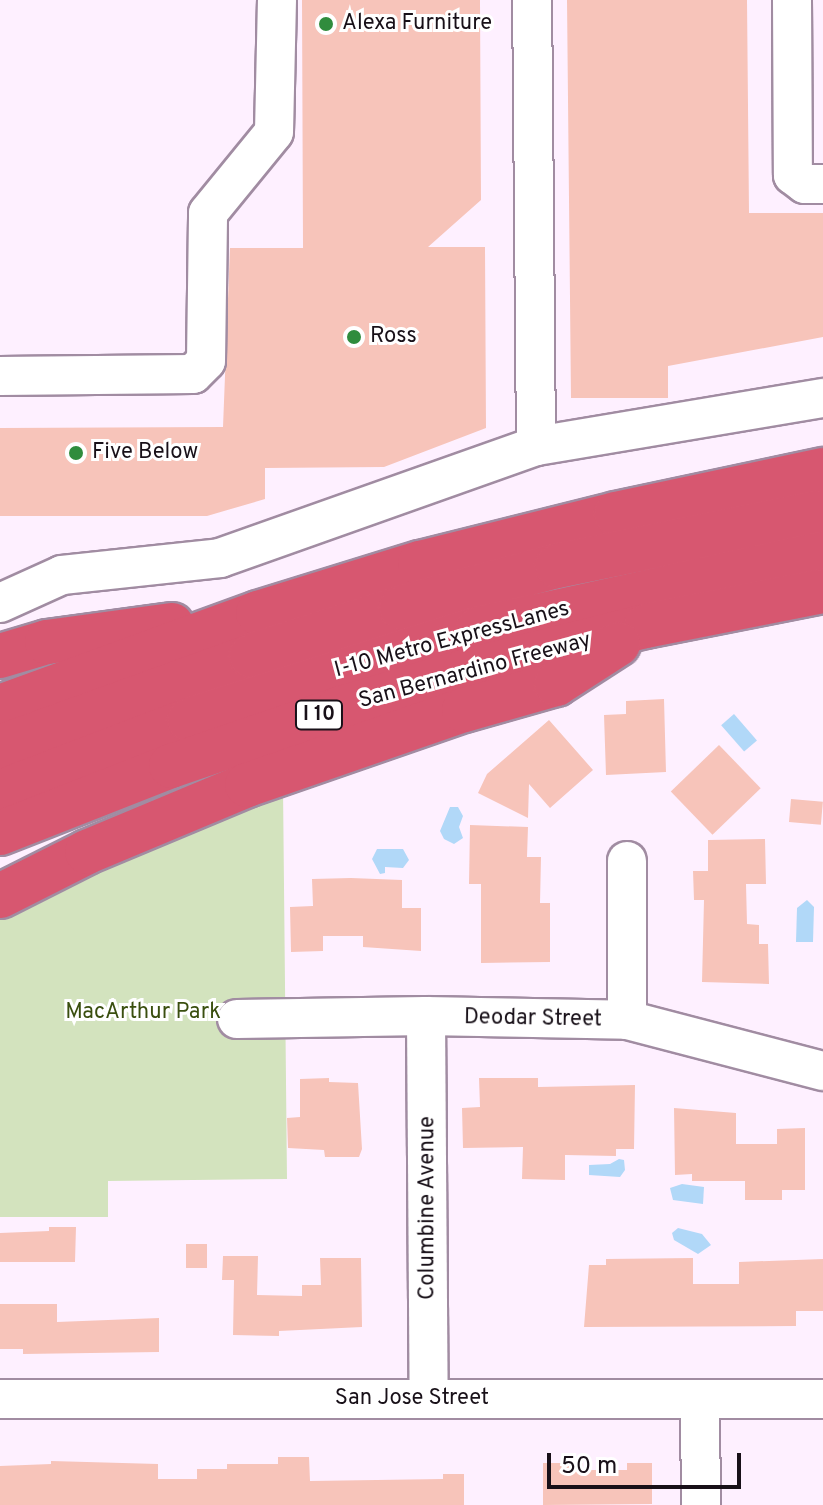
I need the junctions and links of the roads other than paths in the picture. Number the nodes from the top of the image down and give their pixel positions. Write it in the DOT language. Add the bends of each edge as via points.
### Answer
graph roads {
  1 [pos="277,0"];
  2 [pos="532,0"];
  3 [pos="792,0"];
  4 [pos="823,184"];
  5 [pos="0,376"];
  6 [pos="823,398"];
  7 [pos="536,446"];
  8 [pos="823,470"];
  9 [pos="823,512"];
  10 [pos="823,554"];
  11 [pos="823,591"];
  12 [pos="0,603"];
  13 [pos="258,613"];
  14 [pos="646,626"];
  15 [pos="0,656"];
  16 [pos="0,707"];
  17 [pos="0,747"];
  18 [pos="0,792"];
  19 [pos="0,833"];
  20 [pos="627,861"];
  21 [pos="0,896"];
  22 [pos="426,1016"];
  23 [pos="237,1019"];
  24 [pos="627,1020"];
  25 [pos="823,1071"];
  26 [pos="0,1399"];
  27 [pos="429,1399"];
  28 [pos="823,1399"];
  29 [pos="700,1400"];
  30 [pos="701,1505"];
  1 -- 5 [label="street" via="274,132 208,213 206,361 193,374"];
  2 -- 7 [label="street"];
  3 -- 4 [label="street" via="793,175 805,184"];
  6 -- 7 [label="street"];
  7 -- 12 [label="street" via="220,558 62,575"];
  8 -- 13 [label="highway" via="435,559"];
  9 -- 17 [label="highway, I-10 Metro ExpressLanes" via="557,566 401,608 166,685"];
  10 -- 18 [label="highway, I-10 Metro ExpressLanes" via="478,629 189,720"];
  11 -- 14 [label="highway, San Bernardino Freeway / I 10"];
  13 -- 15 [label="highway" via="47,642"];
  13 -- 16 [label="highway"];
  14 -- 19 [label="highway, San Bernardino Freeway / I 10" via="338,709 171,766"];
  14 -- 21 [label="highway" via="556,684 247,785"];
  20 -- 24 [label="street"];
  22 -- 23 [label="street, Deodar Street"];
  22 -- 24 [label="street, Deodar Street"];
  22 -- 27 [label="street, Columbine Avenue"];
  24 -- 25 [label="street, Deodar Street"];
  26 -- 27 [label="street, San Jose Street"];
  27 -- 29 [label="street, San Jose Street"];
  28 -- 29 [label="street, San Jose Street"];
  29 -- 30 [label="street"];
}
